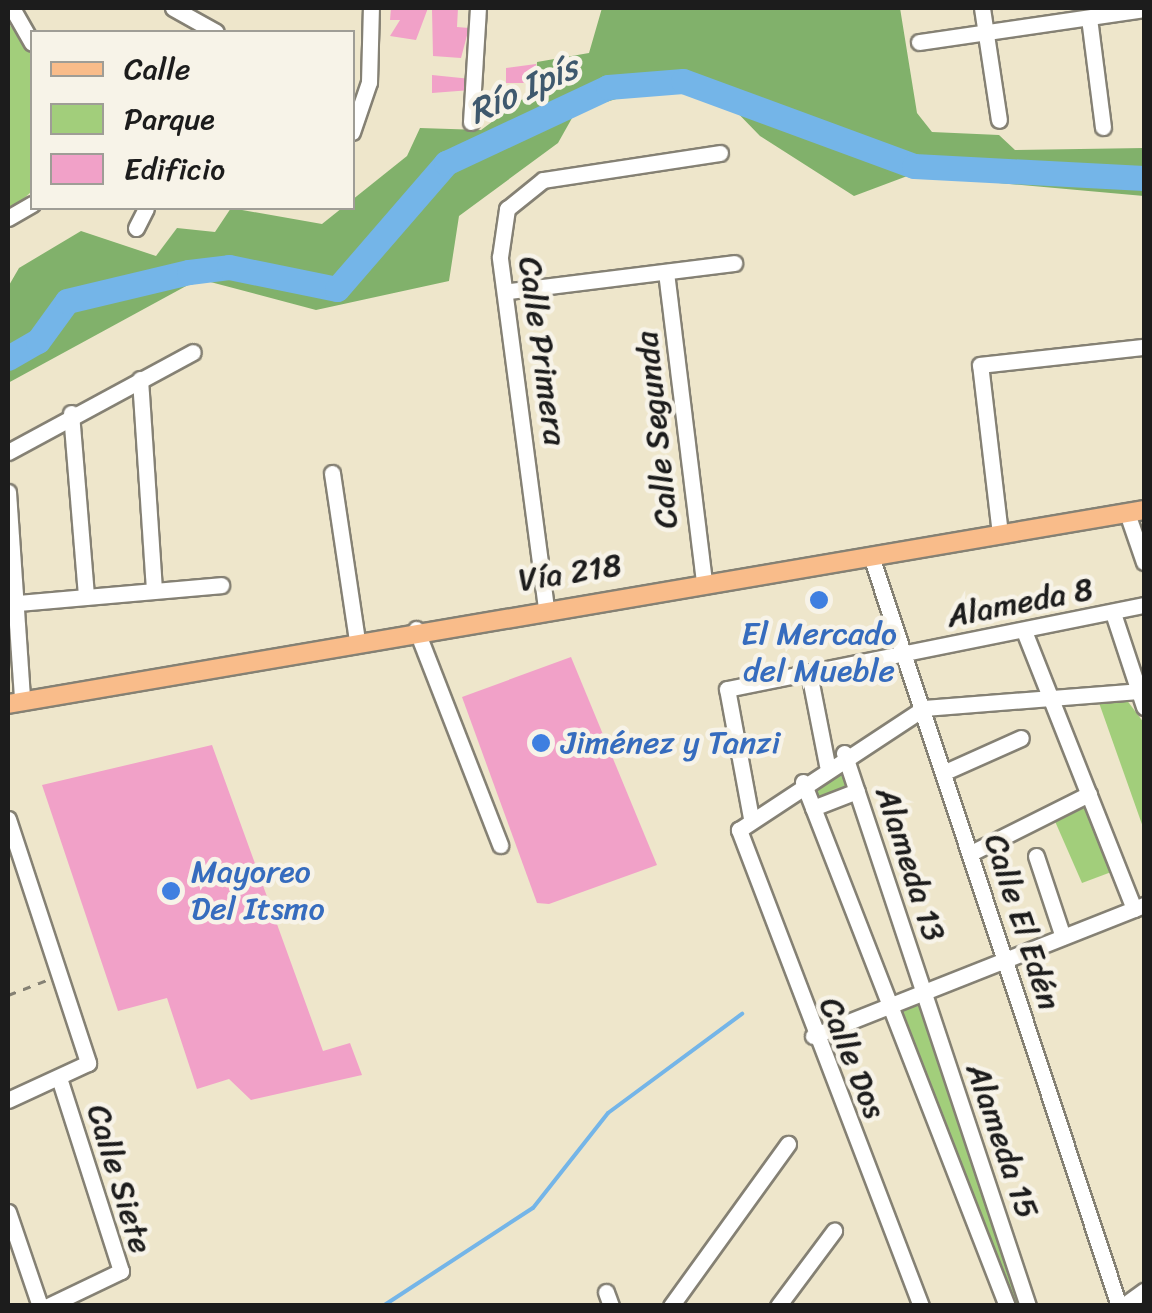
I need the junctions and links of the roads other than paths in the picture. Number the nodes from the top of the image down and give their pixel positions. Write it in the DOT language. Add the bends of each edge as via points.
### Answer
graph roads {
  1 [pos="12,8"];
  2 [pos="173,8"];
  3 [pos="371,8"];
  4 [pos="478,8"];
  5 [pos="982,8"];
  6 [pos="1144,9"];
  7 [pos="1089,18"];
  8 [pos="212,30"];
  9 [pos="986,32"];
  10 [pos="30,40"];
  11 [pos="919,42"];
  12 [pos="361,80"];
  13 [pos="355,115"];
  14 [pos="999,120"];
  15 [pos="471,122"];
  16 [pos="1103,127"];
  17 [pos="720,154"];
  18 [pos="30,205"];
  19 [pos="145,210"];
  20 [pos="8,218"];
  21 [pos="136,228"];
  22 [pos="734,263"];
  23 [pos="666,272"];
  24 [pos="510,292"];
  25 [pos="1144,347"];
  26 [pos="193,352"];
  27 [pos="140,379"];
  28 [pos="71,413"];
  29 [pos="8,452"];
  30 [pos="332,473"];
  31 [pos="8,492"];
  32 [pos="1136,511"];
  33 [pos="1000,534"];
  34 [pos="871,556"];
  35 [pos="1144,562"];
  36 [pos="704,582"];
  37 [pos="221,585"];
  38 [pos="154,590"];
  39 [pos="86,596"];
  40 [pos="17,602"];
  41 [pos="1144,605"];
  42 [pos="546,608"];
  43 [pos="1113,613"];
  44 [pos="416,630"];
  45 [pos="1024,631"];
  46 [pos="357,640"];
  47 [pos="906,653"];
  48 [pos="809,672"];
  49 [pos="1050,697"];
  50 [pos="1141,699"];
  51 [pos="15,701"];
  52 [pos="924,708"];
  53 [pos="1020,738"];
  54 [pos="844,753"];
  55 [pos="828,765"];
  56 [pos="944,772"];
  57 [pos="803,782"];
  58 [pos="857,791"];
  59 [pos="1089,794"];
  60 [pos="813,808"];
  61 [pos="751,818"];
  62 [pos="8,819"];
  63 [pos="500,845"];
  64 [pos="971,853"];
  65 [pos="1036,856"];
  66 [pos="1139,907"];
  67 [pos="1063,937"];
  68 [pos="1005,960"];
  69 [pos="923,993"];
  70 [pos="888,1007"];
  71 [pos="813,1036"];
  72 [pos="60,1081"];
  73 [pos="8,1100"];
  74 [pos="788,1144"];
  75 [pos="8,1212"];
  76 [pos="834,1231"];
  77 [pos="1144,1291"];
  78 [pos="40,1306"];
  79 [pos="48,1306"];
  80 [pos="671,1306"];
  81 [pos="778,1306"];
  82 [pos="922,1306"];
  83 [pos="1007,1306"];
  84 [pos="1028,1306"];
  85 [pos="1121,1306"];
  1 -- 10 [label="street"];
  2 -- 8 [label="street"];
  3 -- 12 [label="street"];
  4 -- 15 [label="street"];
  5 -- 9 [label="street"];
  6 -- 7 [label="street"];
  7 -- 9 [label="street"];
  7 -- 16 [label="street"];
  9 -- 11 [label="street"];
  9 -- 14 [label="street"];
  12 -- 13 [label="street"];
  17 -- 24 [label="street, Calle Primera" via="522,190 500,230"];
  18 -- 20 [label="street"];
  19 -- 21 [label="street"];
  22 -- 23 [label="street"];
  23 -- 24 [label="street"];
  23 -- 36 [label="street, Calle Segunda"];
  24 -- 42 [label="street, Calle Primera"];
  25 -- 33 [label="street" via="980,365"];
  26 -- 27 [label="street"];
  27 -- 28 [label="street"];
  27 -- 38 [label="street"];
  28 -- 29 [label="street"];
  28 -- 39 [label="street"];
  30 -- 46 [label="street"];
  31 -- 40 [label="street"];
  32 -- 33 [label="main road, Vía 218"];
  32 -- 35 [label="street"];
  33 -- 34 [label="main road, Vía 218"];
  34 -- 36 [label="main road, Vía 218"];
  34 -- 47 [label="street, Calle El Edén"];
  36 -- 42 [label="main road, Vía 218"];
  37 -- 38 [label="street"];
  38 -- 39 [label="street"];
  39 -- 40 [label="street"];
  40 -- 51 [label="street"];
  41 -- 43 [label="street, Alameda 8"];
  42 -- 44 [label="main road, Vía 218"];
  43 -- 45 [label="street, Alameda 8"];
  43 -- 50 [label="street"];
  44 -- 46 [label="main road, Vía 218"];
  44 -- 63 [label="street"];
  45 -- 47 [label="street, Alameda 8"];
  45 -- 49 [label="street"];
  46 -- 51 [label="main road, Vía 218"];
  47 -- 48 [label="street, Alameda 8"];
  47 -- 52 [label="street, Calle El Edén"];
  48 -- 55 [label="street"];
  48 -- 61 [label="street, Alameda 8" via="727,689"];
  49 -- 50 [label="street"];
  49 -- 52 [label="street"];
  49 -- 59 [label="street"];
  52 -- 54 [label="street"];
  52 -- 56 [label="street, Calle El Edén"];
  53 -- 56 [label="street"];
  54 -- 55 [label="street"];
  54 -- 58 [label="street, Alameda 13"];
  55 -- 57 [label="street"];
  56 -- 64 [label="street, Calle El Edén"];
  57 -- 60 [label="street"];
  57 -- 61 [label="street"];
  58 -- 60 [label="street"];
  58 -- 69 [label="street, Alameda 13"];
  59 -- 64 [label="street"];
  59 -- 66 [label="street"];
  60 -- 70 [label="street"];
  61 -- 71 [label="street, Calle Dos" via="739,830"];
  62 -- 72 [label="street" via="88,1062"];
  64 -- 68 [label="street, Calle El Edén"];
  65 -- 67 [label="street"];
  66 -- 67 [label="street"];
  67 -- 68 [label="street"];
  68 -- 69 [label="street"];
  68 -- 85 [label="street, Calle El Edén"];
  69 -- 70 [label="street"];
  69 -- 84 [label="street, Alameda 15"];
  70 -- 71 [label="street"];
  70 -- 83 [label="street"];
  71 -- 82 [label="street, Calle Dos"];
  72 -- 73 [label="street"];
  72 -- 79 [label="street, Calle Siete" via="121,1267 118,1278"];
  74 -- 80 [label="street"];
  75 -- 78 [label="street"];
  76 -- 81 [label="street"];
  77 -- 85 [label="street"];
}
